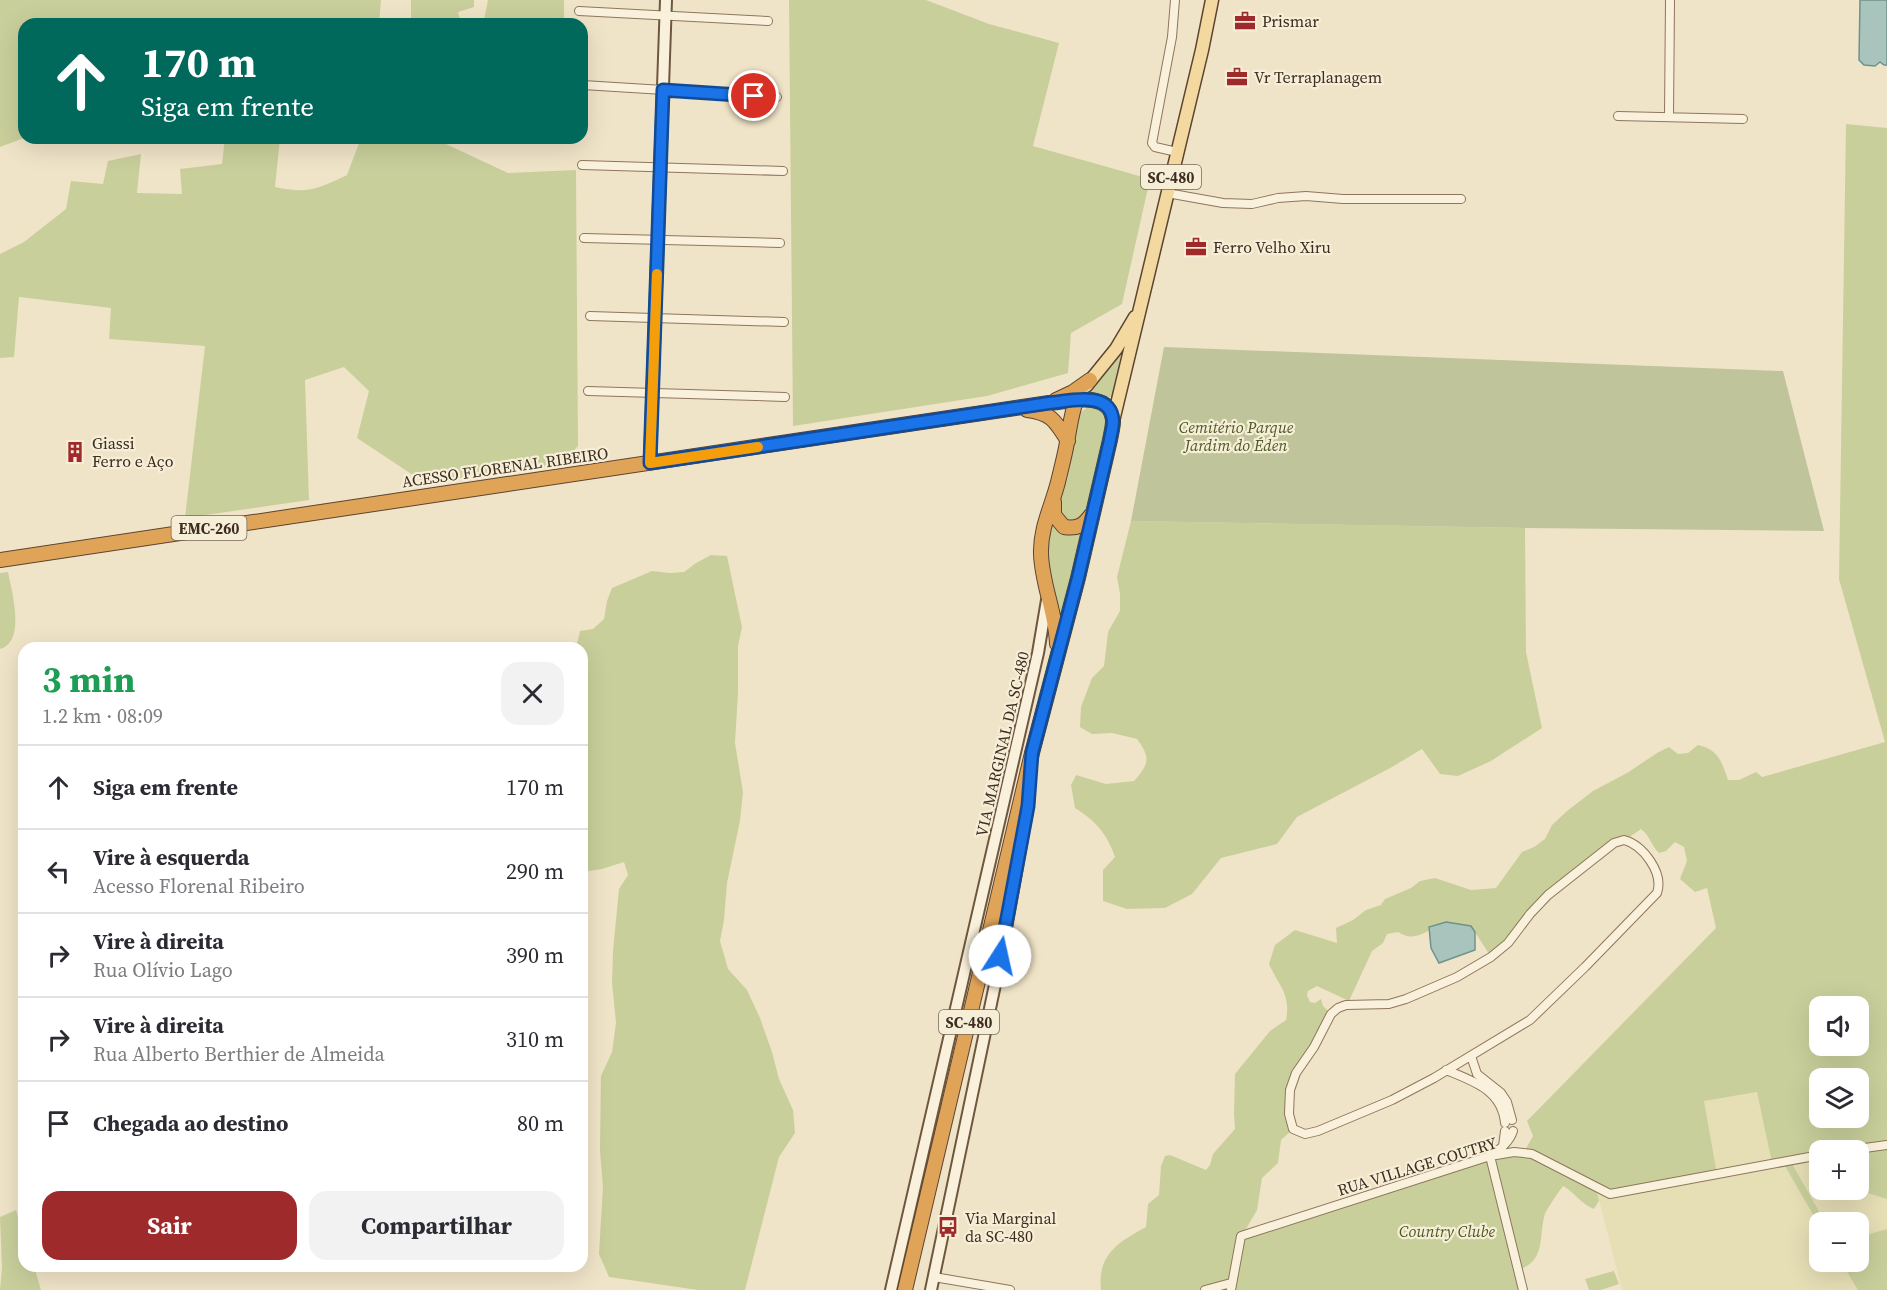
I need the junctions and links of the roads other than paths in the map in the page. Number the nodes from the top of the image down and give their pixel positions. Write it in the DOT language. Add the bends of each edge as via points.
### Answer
graph roads {
  1 [pos="666,0"];
  2 [pos="1175,0"];
  3 [pos="1206,0"];
  4 [pos="1212,0"];
  5 [pos="1670,0"];
  6 [pos="579,11"];
  7 [pos="666,15"];
  8 [pos="768,21"];
  9 [pos="1205,25"];
  10 [pos="588,85"];
  11 [pos="663,90"];
  12 [pos="777,97"];
  13 [pos="1618,116"];
  14 [pos="1669,116"];
  15 [pos="1743,118"];
  16 [pos="1177,152"];
  17 [pos="582,165"];
  18 [pos="660,167"];
  19 [pos="783,171"];
  20 [pos="1167,193"];
  21 [pos="1461,199"];
  22 [pos="584,238"];
  23 [pos="658,240"];
  24 [pos="780,243"];
  25 [pos="1142,303"];
  26 [pos="590,316"];
  27 [pos="655,318"];
  28 [pos="784,322"];
  29 [pos="1090,380"];
  30 [pos="588,391"];
  31 [pos="653,393"];
  32 [pos="784,397"];
  33 [pos="1076,401"];
  34 [pos="1049,403"];
  35 [pos="1016,409"];
  36 [pos="1113,421"];
  37 [pos="1068,441"];
  38 [pos="650,463"];
  39 [pos="1055,493"];
  40 [pos="1092,513"];
  41 [pos="0,560"];
  42 [pos="1047,591"];
  43 [pos="1057,662"];
  44 [pos="1032,753"];
  45 [pos="1471,1056"];
  46 [pos="1446,1070"];
  47 [pos="1509,1126"];
  48 [pos="1887,1145"];
  49 [pos="1869,1147"];
  50 [pos="1490,1156"];
  51 [pos="1809,1157"];
  52 [pos="934,1277"];
  53 [pos="1231,1287"];
  54 [pos="891,1290"];
  55 [pos="905,1290"];
  56 [pos="930,1290"];
  57 [pos="1010,1290"];
  58 [pos="1205,1290"];
  59 [pos="1523,1290"];
  1 -- 7 [label="main road"];
  2 -- 16 [label="street" via="1152,143"];
  3 -- 9 [label="main road"];
  4 -- 9 [label="main road, SC-480"];
  5 -- 14 [label="street"];
  6 -- 7 [label="street"];
  7 -- 8 [label="street"];
  7 -- 11 [label="main road"];
  9 -- 16 [label="main road, SC-480"];
  10 -- 11 [label="street"];
  11 -- 12 [label="street"];
  11 -- 18 [label="main road"];
  13 -- 14 [label="street"];
  14 -- 15 [label="street"];
  16 -- 20 [label="main road, SC-480"];
  17 -- 18 [label="street"];
  18 -- 19 [label="street"];
  18 -- 23 [label="main road"];
  20 -- 21 [label="street" via="1242,204 1306,196 1343,200"];
  20 -- 25 [label="main road, SC-480"];
  22 -- 23 [label="street"];
  23 -- 24 [label="street"];
  23 -- 27 [label="main road"];
  25 -- 29 [label="main road, SC-480" via="1116,349"];
  25 -- 36 [label="main road, SC-480"];
  26 -- 27 [label="street"];
  27 -- 28 [label="street"];
  27 -- 31 [label="main road"];
  29 -- 33 [label="main road, SC-480"];
  29 -- 34 [label="highway"];
  30 -- 31 [label="street"];
  31 -- 32 [label="street"];
  31 -- 38 [label="main road"];
  33 -- 34 [label="highway, ACESSO FLORENAL RIBEIRO / EMC-260"];
  33 -- 36 [label="highway, ACESSO FLORENAL RIBEIRO / EMC-260" via="1103,402"];
  33 -- 37 [label="highway, SC-480"];
  34 -- 35 [label="highway, ACESSO FLORENAL RIBEIRO / EMC-260"];
  35 -- 37 [label="highway, ACESSO FLORENAL RIBEIRO / EMC-260" via="1051,417"];
  35 -- 38 [label="highway, ACESSO FLORENAL RIBEIRO / EMC-260"];
  36 -- 40 [label="highway, SC-480"];
  37 -- 39 [label="highway, SC-480"];
  38 -- 41 [label="highway, ACESSO FLORENAL RIBEIRO / EMC-260"];
  39 -- 40 [label="highway" via="1054,515 1064,527 1079,527"];
  39 -- 42 [label="highway, SC-480" via="1041,539"];
  40 -- 43 [label="highway, SC-480"];
  42 -- 43 [label="highway, SC-480" via="1057,631"];
  42 -- 54 [label="main road, VIA MARGINAL DA SC-480" via="1038,653"];
  43 -- 44 [label="highway, SC-480"];
  44 -- 52 [label="main road" via="1028,806 1000,956"];
  44 -- 55 [label="highway, SC-480"];
  45 -- 46 [label="street"];
  45 -- 46 [label="street" via="1530,1020 1657,893 1656,869 1633,843 1614,843 1548,895 1508,943 1457,977 1389,1004 1338,1008 1296,1073 1290,1090 1290,1122 1297,1132 1318,1131 1392,1100"];
  45 -- 47 [label="street" via="1476,1074 1507,1102"];
  46 -- 47 [label="street" via="1497,1098"];
  47 -- 50 [label="street" via="1511,1138"];
  48 -- 49 [label="street"];
  50 -- 51 [label="street, RUA VILLAGE COUTRY" via="1532,1154 1610,1194"];
  50 -- 53 [label="street, RUA VILLAGE COUTRY" via="1241,1236"];
  50 -- 59 [label="street"];
  52 -- 56 [label="main road"];
  52 -- 57 [label="street"];
  53 -- 58 [label="street"];
}
